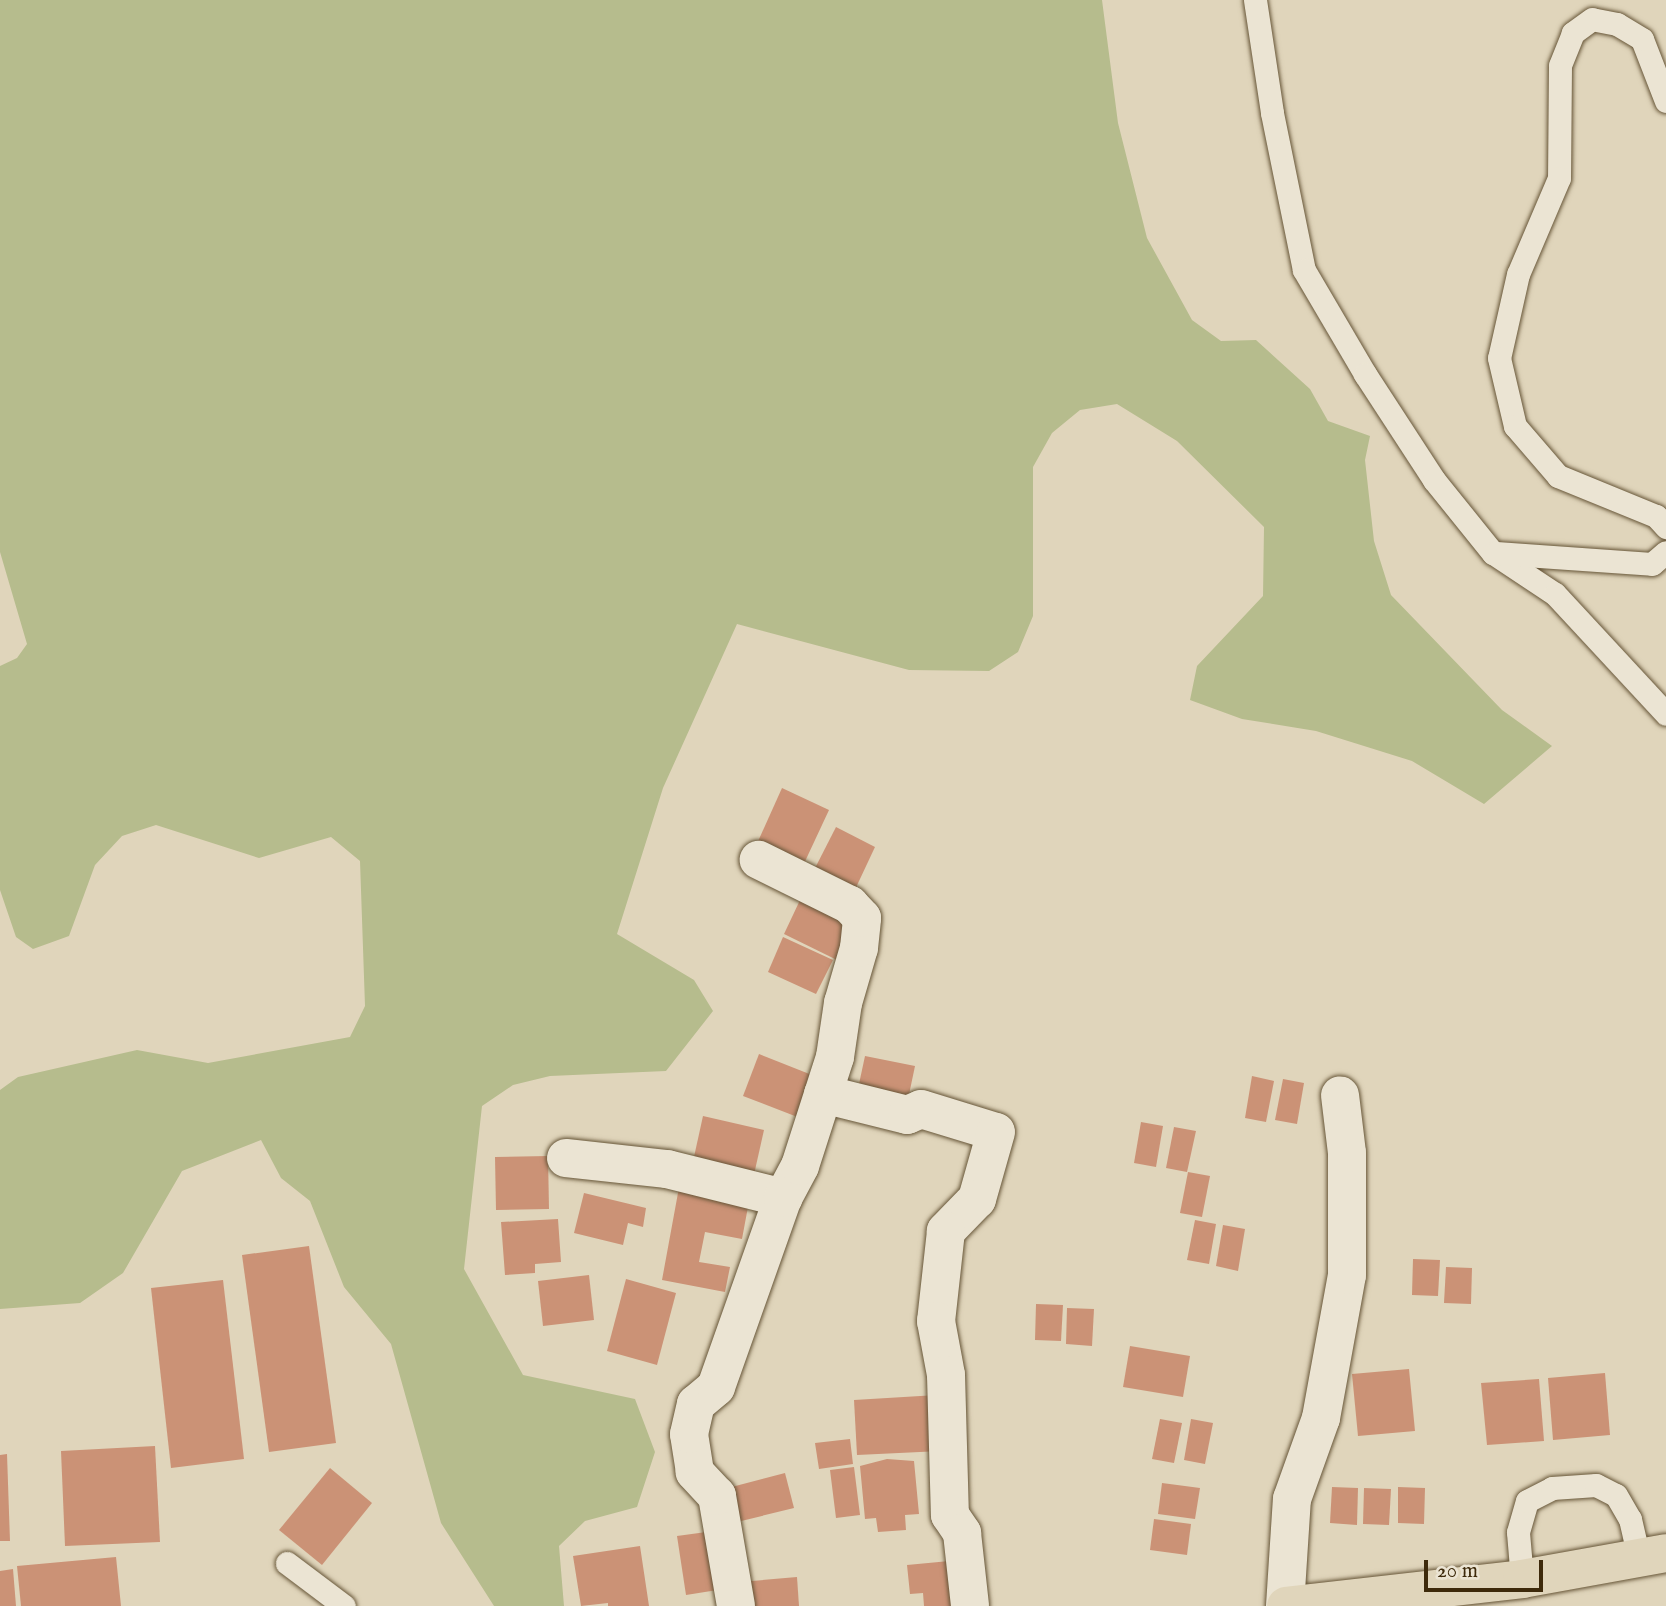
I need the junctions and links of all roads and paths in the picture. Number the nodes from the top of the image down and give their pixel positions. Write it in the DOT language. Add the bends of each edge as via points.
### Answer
graph roads {
  1 [pos="1255,0"];
  2 [pos="1666,101"];
  3 [pos="1666,527"];
  4 [pos="1666,552"];
  5 [pos="1493,553"];
  6 [pos="1666,713"];
  7 [pos="759,860"];
  8 [pos="823,1094"];
  9 [pos="1340,1095"];
  10 [pos="566,1158"];
  11 [pos="783,1198"];
  12 [pos="1653,1555"];
  13 [pos="287,1563"];
  14 [pos="1522,1579"];
  15 [pos="344,1606"];
  16 [pos="736,1606"];
  17 [pos="971,1606"];
  18 [pos="1285,1606"];
  1 -- 5 [label="lane" via="1304,270 1434,480"];
  2 -- 3 [label="lane" via="1642,39 1617,23 1592,19 1573,33 1560,66 1559,178 1518,274 1499,358 1515,426 1558,476 1656,516"];
  4 -- 5 [label="lane" via="1652,564"];
  5 -- 6 [label="lane" via="1555,594"];
  7 -- 8 [label="street" via="850,905 862,918 835,1057"];
  8 -- 11 [label="street" via="800,1166"];
  8 -- 17 [label="street" via="907,1115 921,1109 996,1132 976,1199 946,1231 936,1321 946,1374 950,1515 962,1533"];
  9 -- 18 [label="street" via="1348,1165 1347,1275 1321,1418 1292,1499"];
  10 -- 11 [label="street" via="667,1169"];
  11 -- 16 [label="street" via="716,1387 696,1404 689,1434 695,1472 717,1496"];
  12 -- 14 [label="highway"];
  12 -- 14 [label="lane" via="1616,1495 1596,1485 1552,1488 1527,1501 1518,1532"];
  13 -- 15 [label="lane"];
  14 -- 18 [label="highway"];
}
